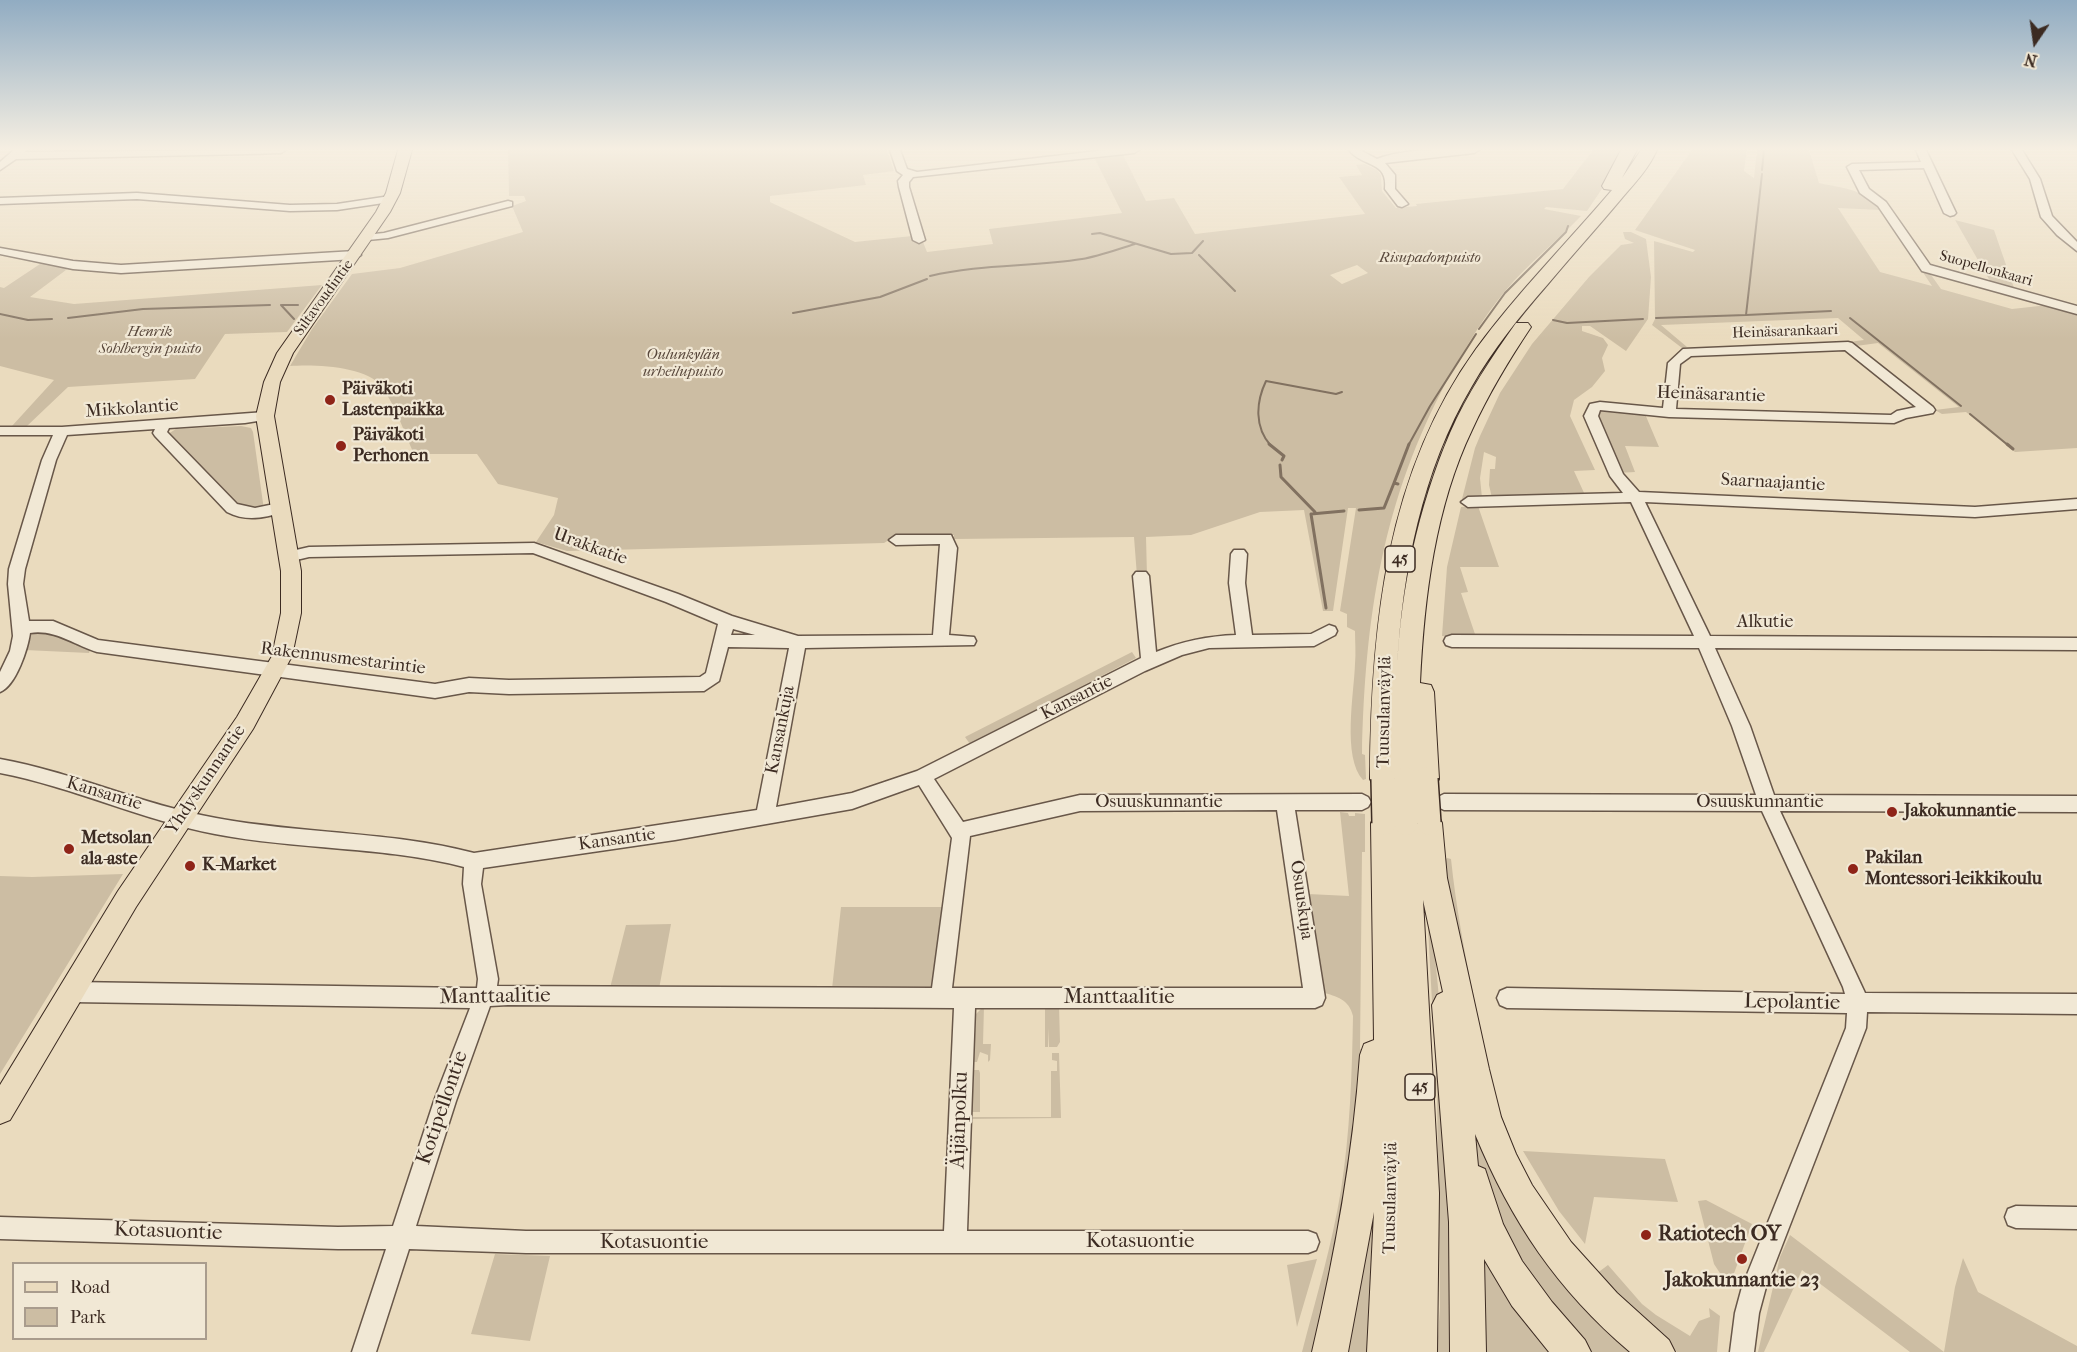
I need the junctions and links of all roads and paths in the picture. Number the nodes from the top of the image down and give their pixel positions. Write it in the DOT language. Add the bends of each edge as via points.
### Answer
graph roads {
  1 [pos="382,213"];
  2 [pos="473,213"];
  3 [pos="912,213"];
  4 [pos="1592,213"];
  5 [pos="1603,213"];
  6 [pos="1620,213"];
  7 [pos="1888,213"];
  8 [pos="2047,213"];
  9 [pos="368,237"];
  10 [pos="919,240"];
  11 [pos="2077,248"];
  12 [pos="0,250"];
  13 [pos="355,255"];
  14 [pos="1561,259"];
  15 [pos="2077,310"];
  16 [pos="1928,410"];
  17 [pos="1669,413"];
  18 [pos="265,416"];
  19 [pos="164,425"];
  20 [pos="0,431"];
  21 [pos="62,432"];
  22 [pos="1636,498"];
  23 [pos="1468,502"];
  24 [pos="2077,504"];
  25 [pos="279,508"];
  26 [pos="896,540"];
  27 [pos="1239,554"];
  28 [pos="288,557"];
  29 [pos="1141,576"];
  30 [pos="727,621"];
  31 [pos="22,628"];
  32 [pos="1329,631"];
  33 [pos="1245,640"];
  34 [pos="722,641"];
  35 [pos="940,641"];
  36 [pos="968,641"];
  37 [pos="1452,641"];
  38 [pos="798,642"];
  39 [pos="1704,642"];
  40 [pos="2077,644"];
  41 [pos="1148,653"];
  42 [pos="276,670"];
  43 [pos="0,685"];
  44 [pos="0,766"];
  45 [pos="923,776"];
  46 [pos="1405,779"];
  47 [pos="1286,802"];
  48 [pos="1362,802"];
  49 [pos="1768,804"];
  50 [pos="2077,804"];
  51 [pos="765,817"];
  52 [pos="181,818"];
  53 [pos="1416,818"];
  54 [pos="959,831"];
  55 [pos="474,861"];
  56 [pos="1434,879"];
  57 [pos="1385,903"];
  58 [pos="72,992"];
  59 [pos="483,997"];
  60 [pos="927,998"];
  61 [pos="965,998"];
  62 [pos="1315,998"];
  63 [pos="1507,998"];
  64 [pos="1858,1003"];
  65 [pos="2075,1007"];
  66 [pos="1453,1077"];
  67 [pos="0,1110"];
  68 [pos="2016,1217"];
  69 [pos="2077,1218"];
  70 [pos="0,1228"];
  71 [pos="401,1237"];
  72 [pos="955,1242"];
  73 [pos="1308,1242"];
  74 [pos="1646,1343"];
  75 [pos="364,1352"];
  76 [pos="1330,1352"];
  77 [pos="1385,1352"];
  78 [pos="1419,1352"];
  79 [pos="1468,1352"];
  80 [pos="1573,1352"];
  81 [pos="1742,1352"];
  1 -- 9 [label="main road, Siltavoudintie"];
  2 -- 9 [label="street"];
  3 -- 10 [label="street"];
  4 -- 14 [label="highway" via="1566,244"];
  5 -- 14 [label="highway, Tuusulanväylä / 45"];
  6 -- 46 [label="highway, Tuusulanväylä / 45" via="1532,315 1487,379 1447,465 1426,534 1429,570 1423,632 1422,717"];
  7 -- 15 [label="street, Suopellonkaari" via="1926,268"];
  8 -- 11 [label="street" via="2062,236"];
  9 -- 13 [label="main road, Siltavoudintie"];
  12 -- 13 [label="street" via="73,265 121,269"];
  13 -- 18 [label="main road, Siltavoudintie" via="285,353 272,382"];
  14 -- 46 [label="highway, Tuusulanväylä / 45" via="1498,333 1470,373 1423,473 1392,596 1386,651"];
  16 -- 17 [label="street, Heinäsarantie" via="1894,419"];
  16 -- 17 [label="street, Heinäsarankaari" via="1848,346 1688,352 1674,363"];
  17 -- 22 [label="street, Heinäsarantie" via="1600,406 1590,416 1617,476"];
  18 -- 19 [label="street, Mikkolantie"];
  18 -- 25 [label="main road, Yhdyskunnantie"];
  19 -- 21 [label="street, Mikkolantie"];
  19 -- 25 [label="street" via="160,433 232,508 249,513"];
  20 -- 21 [label="street, Mikkolantie"];
  21 -- 31 [label="street" via="49,460 14,581"];
  22 -- 23 [label="street, Saarnaajantie"];
  22 -- 24 [label="street, Saarnaajantie" via="1975,512"];
  22 -- 39 [label="street"];
  25 -- 28 [label="main road, Yhdyskunnantie"];
  26 -- 35 [label="street" via="946,539"];
  27 -- 33 [label="street" via="1237,583"];
  28 -- 30 [label="street, Urakkatie" via="309,552 534,548"];
  28 -- 42 [label="main road, Yhdyskunnantie" via="291,613"];
  29 -- 41 [label="street"];
  30 -- 34 [label="street, Rakennusmestarintie"];
  30 -- 38 [label="street, Urakkatie"];
  31 -- 42 [label="street, Rakennusmestarintie" via="45,624 97,646"];
  31 -- 43 [label="street" via="16,656"];
  32 -- 33 [label="street, Kansantie" via="1314,640"];
  33 -- 41 [label="street, Kansantie"];
  34 -- 38 [label="street, Urakkatie"];
  34 -- 42 [label="street, Rakennusmestarintie" via="713,676 708,683 698,685 469,685 435,691"];
  35 -- 36 [label="street, Urakkatie"];
  35 -- 38 [label="street, Urakkatie"];
  37 -- 39 [label="street, Alkutie"];
  38 -- 51 [label="street, Kansankuja"];
  39 -- 40 [label="street, Alkutie"];
  39 -- 49 [label="street" via="1741,726"];
  41 -- 45 [label="street, Kansantie"];
  42 -- 52 [label="main road, Yhdyskunnantie" via="225,756"];
  44 -- 52 [label="street, Kansantie" via="33,772"];
  45 -- 51 [label="street, Kansantie" via="852,801"];
  45 -- 54 [label="street"];
  46 -- 53 [label="highway, Tuusulanväylä / 45, bridge"];
  46 -- 53 [label="highway, bridge"];
  47 -- 48 [label="street, Osuuskunnantie"];
  47 -- 54 [label="street, Osuuskunnantie" via="1069,803"];
  47 -- 62 [label="street, Osuuskuja"];
  49 -- 50 [label="street, Osuuskunnantie"];
  49 -- 53 [label="street, Osuuskunnantie"];
  49 -- 64 [label="street"];
  51 -- 55 [label="street, Kansantie"];
  52 -- 55 [label="street, Kansantie" via="245,831 435,851"];
  52 -- 58 [label="main road, Yhdyskunnantie"];
  53 -- 56 [label="highway"];
  53 -- 57 [label="highway, Tuusulanväylä / 45"];
  53 -- 78 [label="highway, Tuusulanväylä / 45" via="1422,1172"];
  54 -- 60 [label="street" via="961,838"];
  55 -- 59 [label="street, Kotipellontie" via="472,884 488,979"];
  56 -- 66 [label="highway"];
  56 -- 74 [label="highway" via="1479,1091 1498,1150 1551,1243 1587,1288"];
  57 -- 76 [label="highway" via="1366,1168"];
  57 -- 77 [label="highway, Tuusulanväylä / 45" via="1392,1185"];
  58 -- 59 [label="street, Manttaalitie"];
  58 -- 67 [label="main road, Yhdyskunnantie"];
  59 -- 60 [label="street, Manttaalitie"];
  59 -- 71 [label="street, Kotipellontie"];
  60 -- 61 [label="street, Manttaalitie"];
  61 -- 62 [label="street, Manttaalitie"];
  61 -- 72 [label="street, Äijänpolku"];
  63 -- 64 [label="street, Lepolantie"];
  64 -- 65 [label="street, Lepolantie"];
  64 -- 81 [label="street" via="1856,1028 1754,1287"];
  66 -- 79 [label="highway" via="1468,1251"];
  66 -- 80 [label="highway" via="1474,1185 1492,1237 1519,1289"];
  68 -- 69 [label="street"];
  70 -- 71 [label="street, Kotasuontie"];
  71 -- 72 [label="street, Kotasuontie" via="557,1243"];
  71 -- 75 [label="street, Kotipellontie"];
  72 -- 73 [label="street, Kotasuontie"];
}
